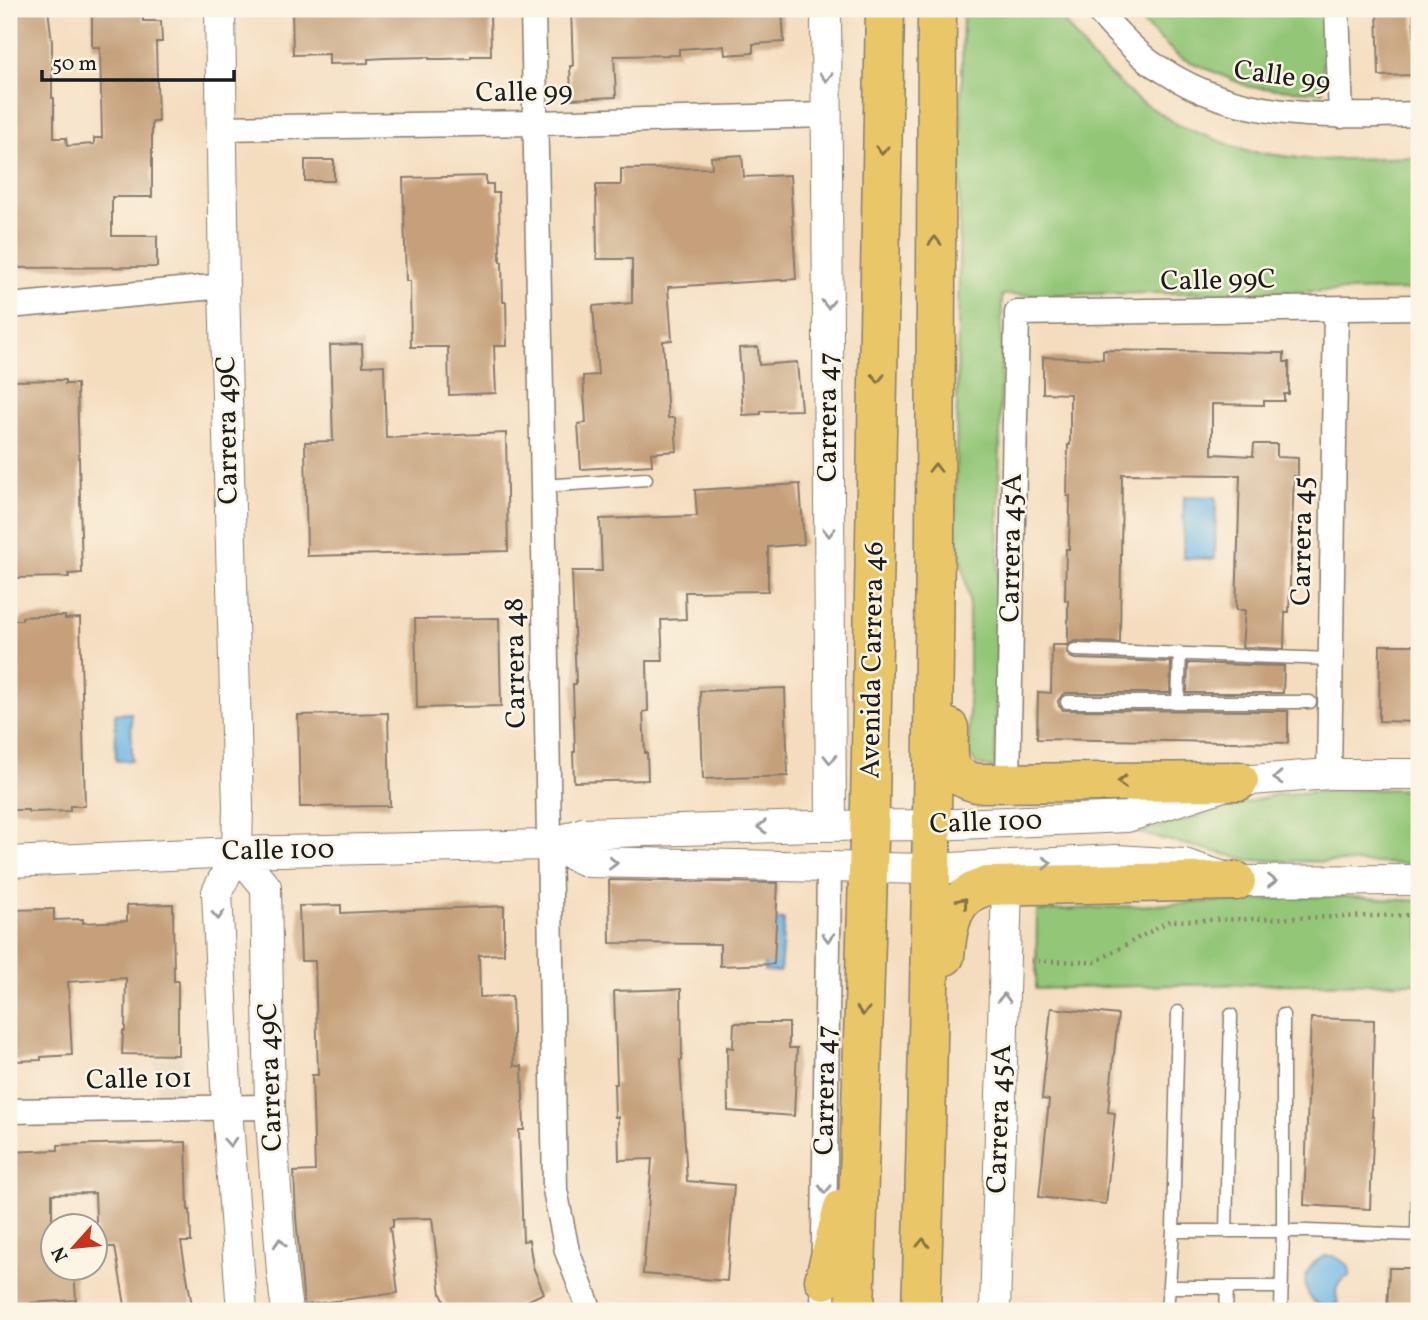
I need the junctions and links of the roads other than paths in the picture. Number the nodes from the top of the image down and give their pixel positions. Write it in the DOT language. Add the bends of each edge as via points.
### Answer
graph roads {
  1 [pos="220,9"];
  2 [pos="533,9"];
  3 [pos="826,9"];
  4 [pos="885,9"];
  5 [pos="937,9"];
  6 [pos="1097,9"];
  7 [pos="1337,9"];
  8 [pos="1419,114"];
  9 [pos="827,115"];
  10 [pos="1341,116"];
  11 [pos="535,123"];
  12 [pos="222,128"];
  13 [pos="224,286"];
  14 [pos="9,306"];
  15 [pos="1419,307"];
  16 [pos="1336,309"];
  17 [pos="1017,313"];
  18 [pos="646,479"];
  19 [pos="543,486"];
  20 [pos="935,537"];
  21 [pos="1075,650"];
  22 [pos="1180,653"];
  23 [pos="1331,659"];
  24 [pos="1066,702"];
  25 [pos="1178,702"];
  26 [pos="1310,702"];
  27 [pos="1329,774"];
  28 [pos="1419,774"];
  29 [pos="1239,781"];
  30 [pos="1008,783"];
  31 [pos="869,825"];
  32 [pos="932,825"];
  33 [pos="831,826"];
  34 [pos="548,845"];
  35 [pos="237,852"];
  36 [pos="9,862"];
  37 [pos="829,868"];
  38 [pos="867,869"];
  39 [pos="930,869"];
  40 [pos="1419,880"];
  41 [pos="1236,881"];
  42 [pos="1007,885"];
  43 [pos="1178,1012"];
  44 [pos="1231,1015"];
  45 [pos="1283,1015"];
  46 [pos="270,1107"];
  47 [pos="227,1108"];
  48 [pos="9,1111"];
  49 [pos="1419,1115"];
  50 [pos="926,1131"];
  51 [pos="859,1145"];
  52 [pos="1173,1231"];
  53 [pos="1226,1231"];
  54 [pos="1283,1231"];
  55 [pos="1418,1235"];
  56 [pos="1169,1287"];
  57 [pos="1227,1287"];
  58 [pos="1282,1287"];
  59 [pos="823,1296"];
  60 [pos="242,1311"];
  61 [pos="287,1311"];
  62 [pos="590,1311"];
  63 [pos="855,1311"];
  64 [pos="921,1311"];
  65 [pos="995,1311"];
  66 [pos="1167,1311"];
  67 [pos="1226,1311"];
  68 [pos="1281,1311"];
  1 -- 12 [label="street, Carrera 49C"];
  2 -- 11 [label="street, Carrera 48"];
  3 -- 9 [label="street, Carrera 47, one-way"];
  4 -- 31 [label="main road, Avenida Carrera 46, one-way"];
  20 -- 5 [label="main road, one-way"];
  6 -- 10 [label="street, Calle 99" via="1146,60 1184,84 1225,101 1275,112"];
  7 -- 10 [label="street"];
  8 -- 10 [label="street, Calle 99"];
  9 -- 11 [label="street, Calle 99"];
  9 -- 33 [label="street, Carrera 47, one-way"];
  11 -- 12 [label="street, Calle 99"];
  11 -- 19 [label="street, Carrera 48"];
  12 -- 13 [label="street, Carrera 49C"];
  13 -- 14 [label="street"];
  13 -- 35 [label="street, Carrera 49C"];
  15 -- 16 [label="street, Calle 99C"];
  16 -- 17 [label="street, Calle 99C"];
  16 -- 23 [label="street, Carrera 45"];
  17 -- 30 [label="street, Carrera 45A"];
  18 -- 19 [label="lane"];
  19 -- 34 [label="street, Carrera 48"];
  20 -- 30 [label="main road" via="951,579 949,761 963,780"];
  20 -- 32 [label="main road"];
  21 -- 22 [label="lane"];
  22 -- 23 [label="lane"];
  22 -- 25 [label="lane"];
  23 -- 27 [label="street, Carrera 45"];
  24 -- 25 [label="lane"];
  25 -- 26 [label="lane"];
  27 -- 28 [label="street, Calle 100"];
  27 -- 29 [label="street, Calle 100, one-way"];
  29 -- 30 [label="main road, one-way"];
  29 -- 32 [label="street, Calle 100" via="1127,817"];
  31 -- 32 [label="street, Calle 100"];
  31 -- 33 [label="street, Calle 100"];
  31 -- 38 [label="main road, Avenida Carrera 46"];
  32 -- 39 [label="main road"];
  33 -- 34 [label="street, Calle 100, one-way" via="583,833"];
  34 -- 35 [label="street, Calle 100"];
  34 -- 37 [label="street, Calle 100, one-way" via="588,862"];
  34 -- 62 [label="street, Carrera 48" via="555,1190 567,1251"];
  35 -- 36 [label="street, Calle 100"];
  35 -- 46 [label="street, Carrera 49C" via="266,887"];
  35 -- 47 [label="street, Carrera 49C, one-way" via="217,892"];
  37 -- 38 [label="street, Calle 100"];
  37 -- 59 [label="street, Carrera 47, one-way"];
  38 -- 39 [label="street, Calle 100"];
  38 -- 51 [label="main road, Avenida Carrera 46, one-way"];
  39 -- 41 [label="street, Calle 100, one-way" via="1116,860 1184,864"];
  39 -- 50 [label="main road"];
  41 -- 40 [label="street, Calle 100, one-way"];
  41 -- 42 [label="main road"];
  50 -- 42 [label="main road, one-way" via="940,1117 942,985 951,919 970,893"];
  65 -- 42 [label="street, Carrera 45A, one-way"];
  43 -- 52 [label="lane"];
  44 -- 53 [label="lane"];
  45 -- 54 [label="lane"];
  46 -- 47 [label="street, Calle 101"];
  61 -- 46 [label="street, Carrera 49C, one-way"];
  47 -- 48 [label="street, Calle 101"];
  47 -- 60 [label="street, Carrera 49C, one-way"];
  49 -- 55 [label="lane"];
  64 -- 50 [label="main road, one-way"];
  51 -- 59 [label="main road"];
  51 -- 63 [label="main road, Avenida Carrera 46"];
  52 -- 53 [label="lane"];
  52 -- 56 [label="lane"];
  53 -- 54 [label="lane"];
  54 -- 55 [label="lane"];
  54 -- 58 [label="lane"];
  56 -- 57 [label="lane"];
  56 -- 66 [label="lane"];
  57 -- 58 [label="lane"];
  57 -- 67 [label="lane"];
  58 -- 68 [label="lane"];
}
